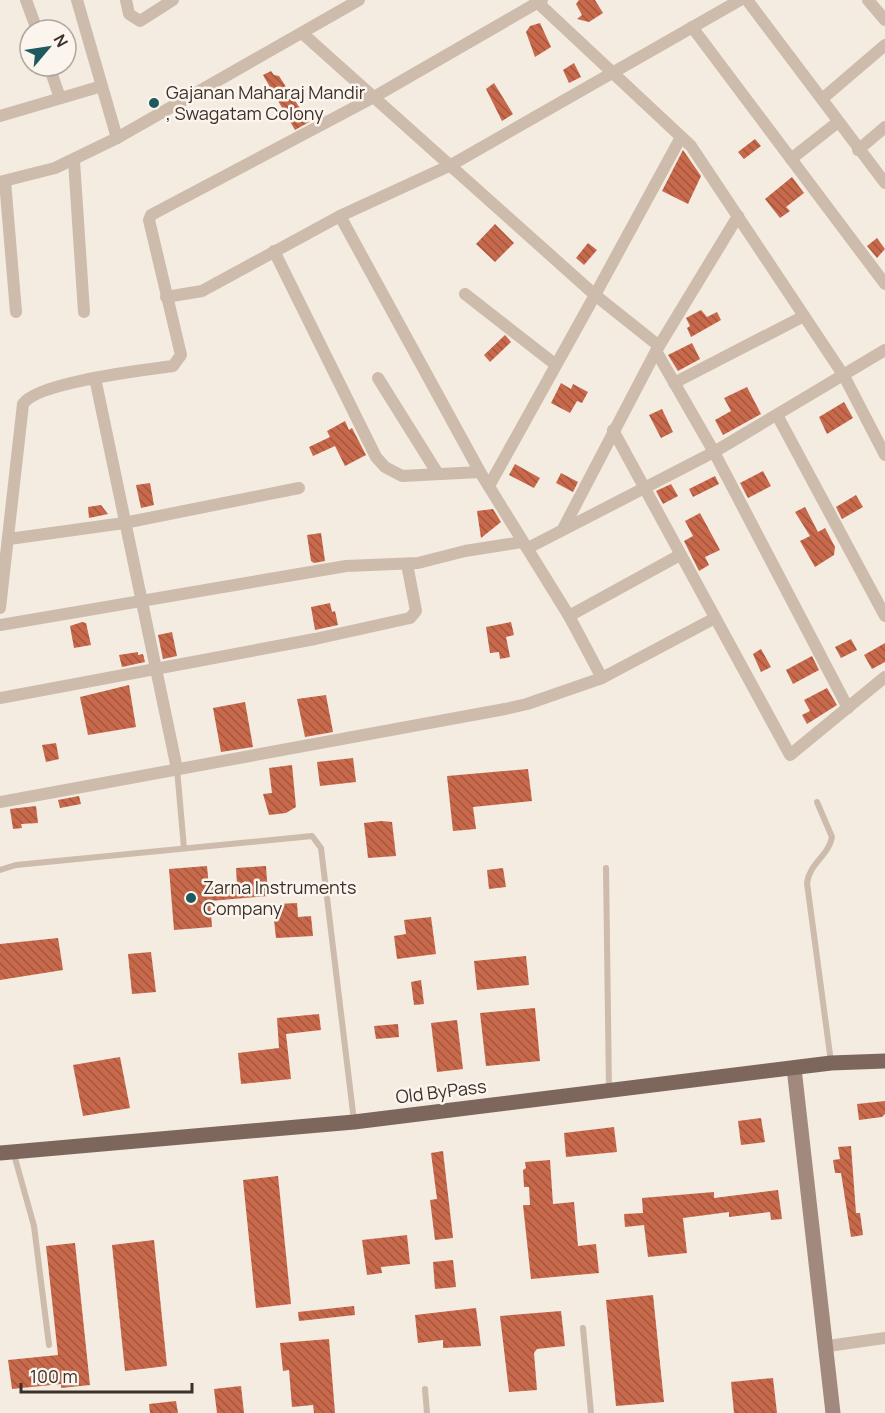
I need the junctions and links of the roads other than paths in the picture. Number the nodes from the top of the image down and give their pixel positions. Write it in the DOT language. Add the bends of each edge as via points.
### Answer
graph roads {
  1 [pos="26,0"];
  2 [pos="77,0"];
  3 [pos="126,0"];
  4 [pos="173,0"];
  5 [pos="359,0"];
  6 [pos="740,0"];
  7 [pos="747,0"];
  8 [pos="868,0"];
  9 [pos="538,1"];
  10 [pos="33,18"];
  11 [pos="885,20"];
  12 [pos="692,27"];
  13 [pos="302,33"];
  14 [pos="885,45"];
  15 [pos="610,73"];
  16 [pos="53,78"];
  17 [pos="102,86"];
  18 [pos="374,97"];
  19 [pos="60,98"];
  20 [pos="822,99"];
  21 [pos="0,116"];
  22 [pos="838,122"];
  23 [pos="885,127"];
  24 [pos="681,137"];
  25 [pos="117,138"];
  26 [pos="858,150"];
  27 [pos="791,159"];
  28 [pos="74,161"];
  29 [pos="451,165"];
  30 [pos="3,181"];
  31 [pos="885,183"];
  32 [pos="340,216"];
  33 [pos="738,216"];
  34 [pos="274,251"];
  35 [pos="883,278"];
  36 [pos="465,294"];
  37 [pos="595,295"];
  38 [pos="166,297"];
  39 [pos="16,312"];
  40 [pos="84,312"];
  41 [pos="804,316"];
  42 [pos="657,348"];
  43 [pos="879,354"];
  44 [pos="556,365"];
  45 [pos="844,376"];
  46 [pos="95,378"];
  47 [pos="378,378"];
  48 [pos="674,383"];
  49 [pos="777,415"];
  50 [pos="613,430"];
  51 [pos="714,452"];
  52 [pos="885,455"];
  53 [pos="480,472"];
  54 [pos="438,474"];
  55 [pos="489,486"];
  56 [pos="299,488"];
  57 [pos="644,488"];
  58 [pos="123,523"];
  59 [pos="563,530"];
  60 [pos="9,539"];
  61 [pos="525,545"];
  62 [pos="680,555"];
  63 [pos="407,564"];
  64 [pos="141,600"];
  65 [pos="0,608"];
  66 [pos="569,616"];
  67 [pos="885,616"];
  68 [pos="715,618"];
  69 [pos="0,625"];
  70 [pos="156,668"];
  71 [pos="885,677"];
  72 [pos="602,678"];
  73 [pos="0,698"];
  74 [pos="848,708"];
  75 [pos="177,769"];
  76 [pos="0,802"];
  77 [pos="817,802"];
  78 [pos="184,848"];
  79 [pos="606,868"];
  80 [pos="0,870"];
  81 [pos="885,1061"];
  82 [pos="831,1063"];
  83 [pos="794,1068"];
  84 [pos="609,1090"];
  85 [pos="354,1122"];
  86 [pos="7,1152"];
  87 [pos="583,1328"];
  88 [pos="885,1338"];
  89 [pos="49,1345"];
  90 [pos="828,1346"];
  91 [pos="425,1389"];
  92 [pos="427,1413"];
  93 [pos="591,1413"];
  94 [pos="834,1413"];
  1 -- 10 [label="street"];
  2 -- 17 [label="street"];
  3 -- 4 [label="street" via="129,14 140,21"];
  5 -- 13 [label="street"];
  6 -- 12 [label="street"];
  7 -- 20 [label="street"];
  8 -- 11 [label="street"];
  9 -- 15 [label="street"];
  9 -- 18 [label="street"];
  12 -- 15 [label="street"];
  12 -- 27 [label="street"];
  13 -- 18 [label="street"];
  13 -- 25 [label="street"];
  14 -- 20 [label="street"];
  15 -- 24 [label="street"];
  15 -- 29 [label="street"];
  16 -- 19 [label="street"];
  17 -- 19 [label="street"];
  17 -- 25 [label="street"];
  18 -- 29 [label="street"];
  18 -- 38 [label="street" via="154,213 149,220"];
  19 -- 21 [label="street"];
  20 -- 22 [label="street"];
  22 -- 26 [label="street"];
  22 -- 27 [label="street"];
  23 -- 26 [label="street"];
  24 -- 33 [label="street"];
  24 -- 37 [label="street"];
  25 -- 28 [label="street"];
  26 -- 31 [label="street"];
  27 -- 35 [label="street"];
  28 -- 30 [label="street"];
  28 -- 40 [label="street"];
  29 -- 32 [label="street"];
  29 -- 37 [label="street"];
  30 -- 39 [label="street"];
  32 -- 34 [label="street"];
  32 -- 53 [label="street"];
  33 -- 41 [label="street"];
  33 -- 42 [label="street"];
  34 -- 38 [label="street" via="202,291"];
  34 -- 54 [label="street" via="376,457 402,476"];
  36 -- 44 [label="street"];
  37 -- 42 [label="street"];
  37 -- 44 [label="street"];
  38 -- 46 [label="street" via="181,355 177,363"];
  41 -- 45 [label="street"];
  41 -- 48 [label="street"];
  42 -- 48 [label="street"];
  42 -- 50 [label="street"];
  43 -- 45 [label="street"];
  44 -- 55 [label="street"];
  45 -- 49 [label="street"];
  45 -- 52 [label="street"];
  46 -- 58 [label="street"];
  46 -- 60 [label="street" via="37,394 23,404"];
  47 -- 54 [label="street"];
  48 -- 51 [label="street"];
  49 -- 51 [label="street"];
  49 -- 67 [label="street"];
  50 -- 57 [label="street"];
  50 -- 59 [label="street"];
  51 -- 57 [label="street"];
  51 -- 74 [label="street"];
  53 -- 54 [label="street"];
  53 -- 55 [label="street"];
  55 -- 61 [label="street"];
  56 -- 58 [label="street"];
  57 -- 59 [label="street"];
  57 -- 62 [label="street"];
  58 -- 60 [label="street"];
  58 -- 64 [label="street"];
  59 -- 61 [label="street"];
  60 -- 65 [label="street"];
  61 -- 63 [label="street"];
  61 -- 66 [label="street"];
  62 -- 66 [label="street"];
  62 -- 68 [label="street"];
  63 -- 64 [label="street" via="346,566"];
  63 -- 70 [label="street" via="416,599 416,611 410,618"];
  64 -- 69 [label="street"];
  64 -- 70 [label="street"];
  66 -- 72 [label="street"];
  68 -- 72 [label="street"];
  68 -- 74 [label="street" via="790,755"];
  70 -- 73 [label="street"];
  70 -- 75 [label="street"];
  71 -- 74 [label="street"];
  72 -- 75 [label="street" via="505,709"];
  75 -- 76 [label="street"];
  75 -- 78 [label="lane"];
  77 -- 82 [label="lane" via="832,837 807,883"];
  78 -- 80 [label="lane" via="16,865"];
  78 -- 85 [label="lane" via="312,836 320,843"];
  79 -- 84 [label="lane"];
  81 -- 82 [label="main road, Old ByPass"];
  82 -- 83 [label="main road, Old ByPass"];
  83 -- 84 [label="main road, Old ByPass"];
  83 -- 90 [label="street"];
  84 -- 85 [label="main road, Old ByPass"];
  85 -- 86 [label="main road, Old ByPass"];
  86 -- 89 [label="lane" via="34,1226"];
  87 -- 93 [label="lane"];
  88 -- 90 [label="street"];
  90 -- 94 [label="street"];
  91 -- 92 [label="lane"];
}
